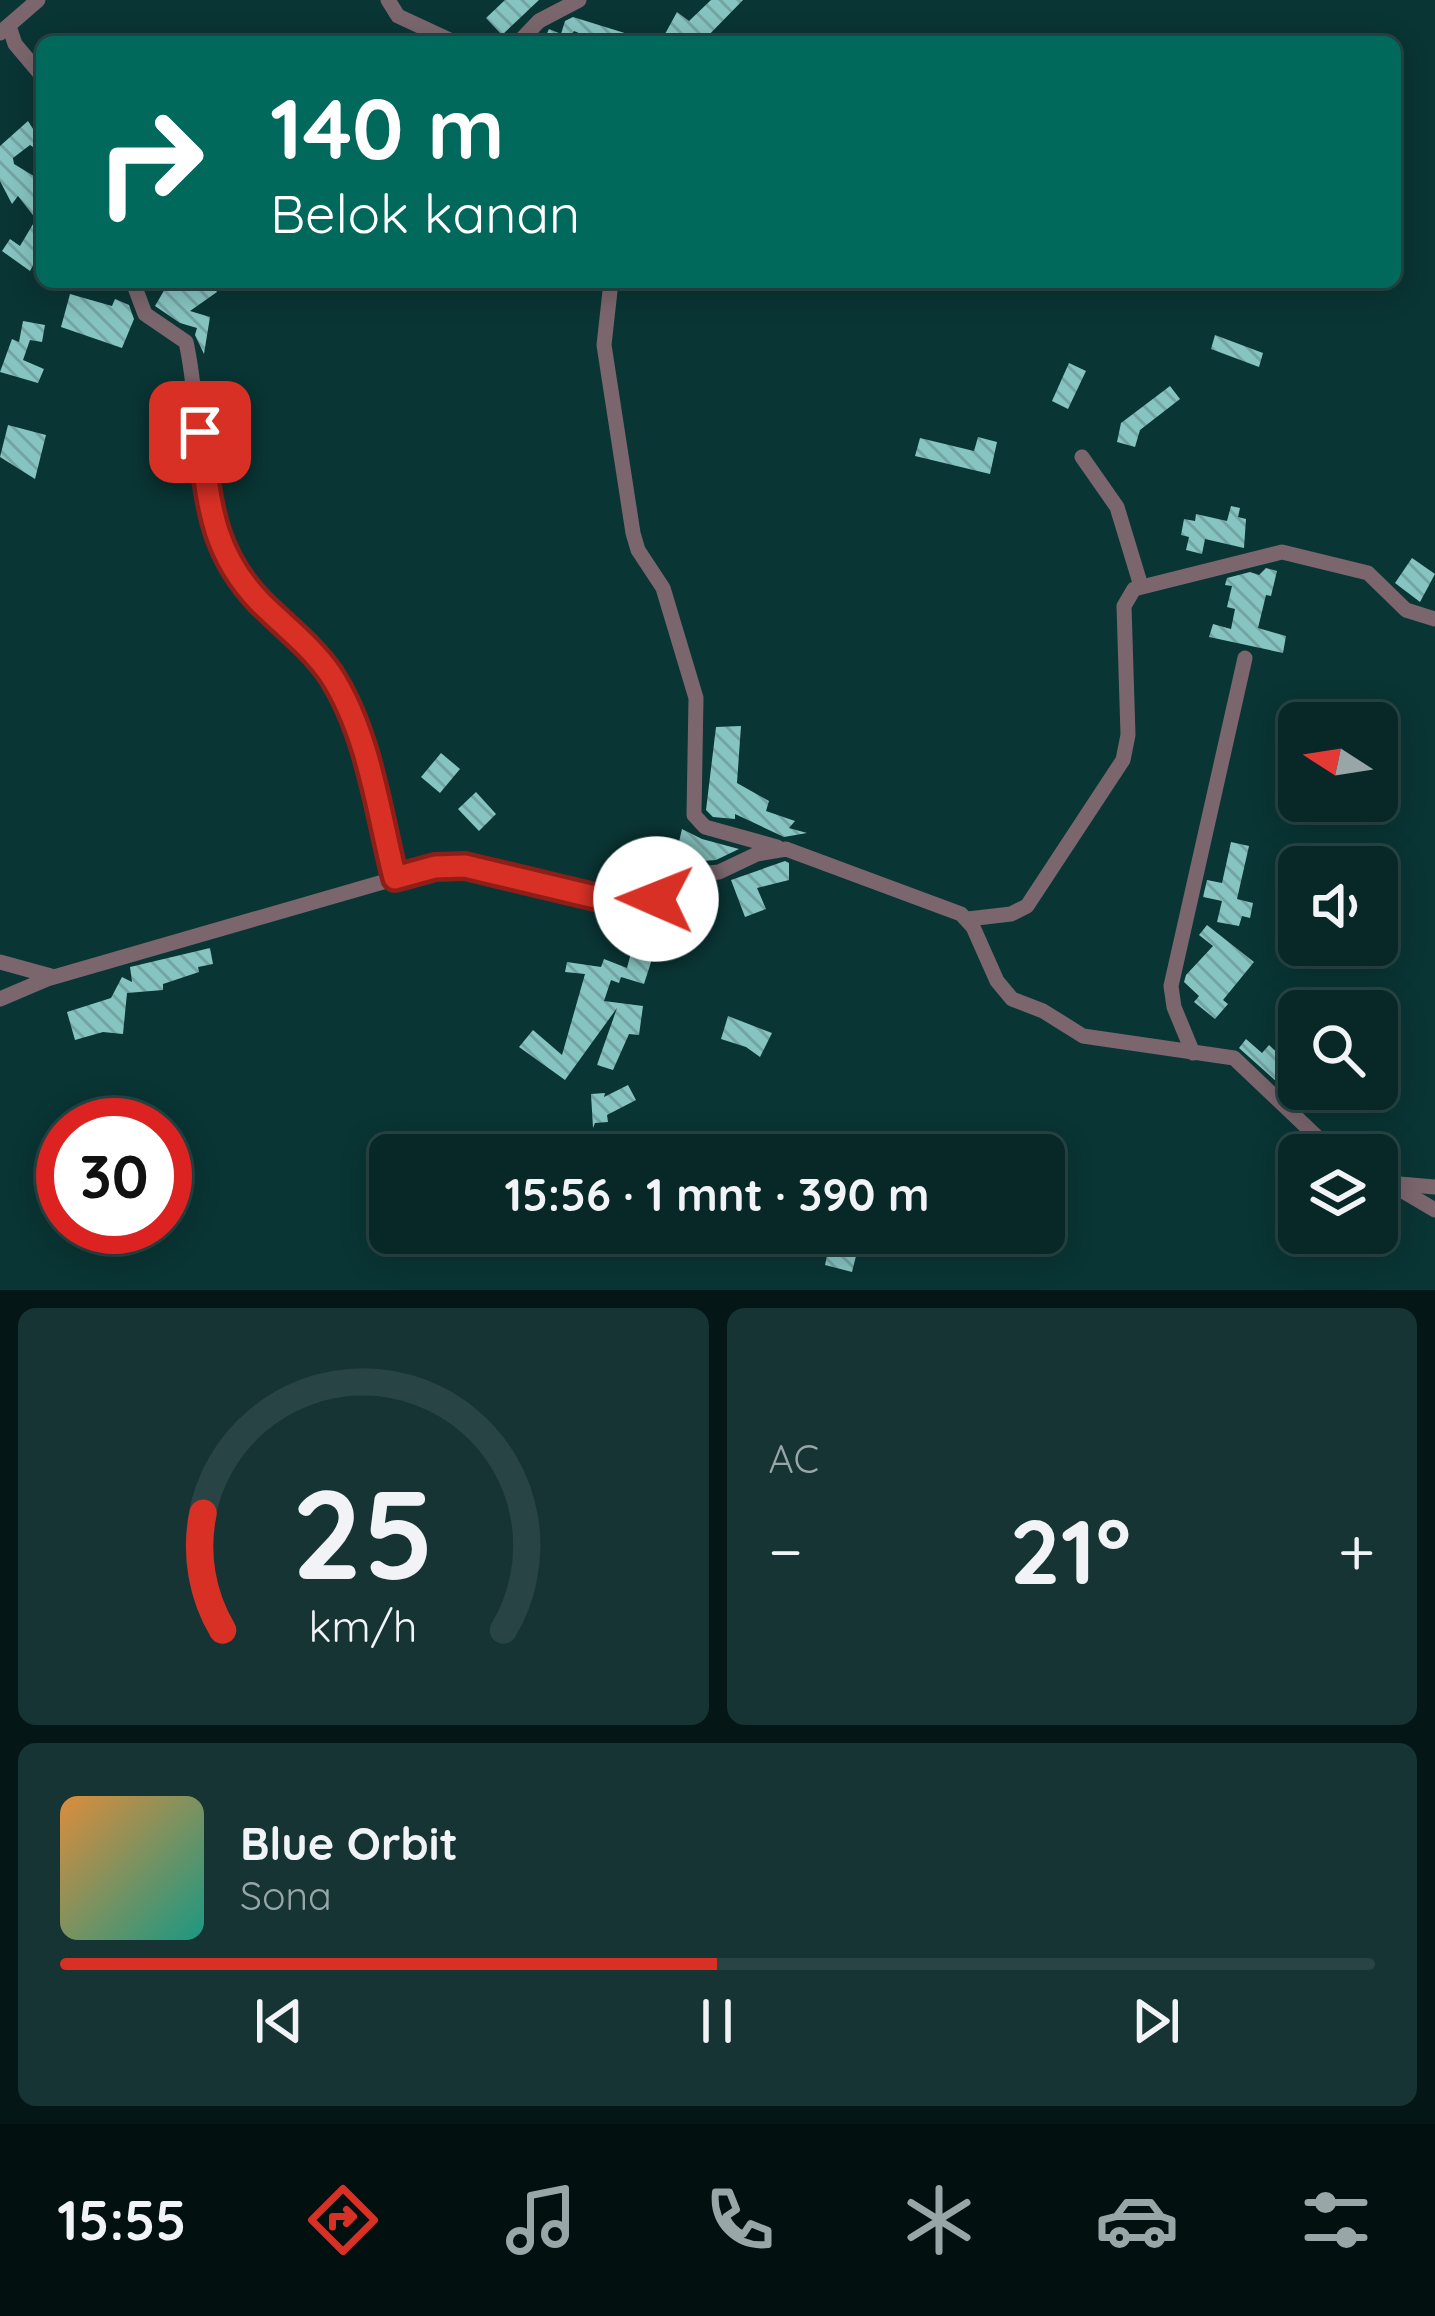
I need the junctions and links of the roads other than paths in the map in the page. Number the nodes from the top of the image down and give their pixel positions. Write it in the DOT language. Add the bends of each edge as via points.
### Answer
graph roads {
  1 [pos="38,0"];
  2 [pos="388,0"];
  3 [pos="579,0"];
  4 [pos="4,29"];
  5 [pos="441,36"];
  6 [pos="525,36"];
  7 [pos="36,69"];
  8 [pos="135,288"];
  9 [pos="610,288"];
  10 [pos="1082,457"];
  11 [pos="1141,586"];
  12 [pos="1435,619"];
  13 [pos="1245,658"];
  14 [pos="786,849"];
  15 [pos="395,878"];
  16 [pos="968,919"];
  17 [pos="0,962"];
  18 [pos="54,977"];
  19 [pos="0,998"];
  20 [pos="1192,1053"];
  21 [pos="1314,1134"];
  22 [pos="1398,1186"];
  23 [pos="1435,1187"];
  24 [pos="1398,1188"];
  25 [pos="1435,1210"];
  1 -- 4 [label="street"];
  2 -- 5 [label="street" via="398,16"];
  3 -- 6 [label="street"];
  4 -- 7 [label="street"];
  8 -- 15 [label="street" via="145,314 186,342 222,552 331,676 357,731"];
  9 -- 14 [label="street" via="604,345 633,533 663,588 696,698 694,815 705,827"];
  10 -- 11 [label="street" via="1117,507"];
  11 -- 12 [label="street" via="1282,552 1368,573 1406,610"];
  11 -- 16 [label="street" via="1124,606 1128,735 1117,772 1027,906"];
  13 -- 20 [label="street" via="1171,986"];
  14 -- 15 [label="street" via="687,874 642,905 465,866"];
  14 -- 16 [label="street"];
  15 -- 18 [label="street"];
  16 -- 20 [label="street" via="1012,999 1083,1036"];
  17 -- 18 [label="street"];
  18 -- 19 [label="street"];
  20 -- 21 [label="street" via="1234,1058"];
  22 -- 23 [label="street"];
  24 -- 25 [label="street"];
}
